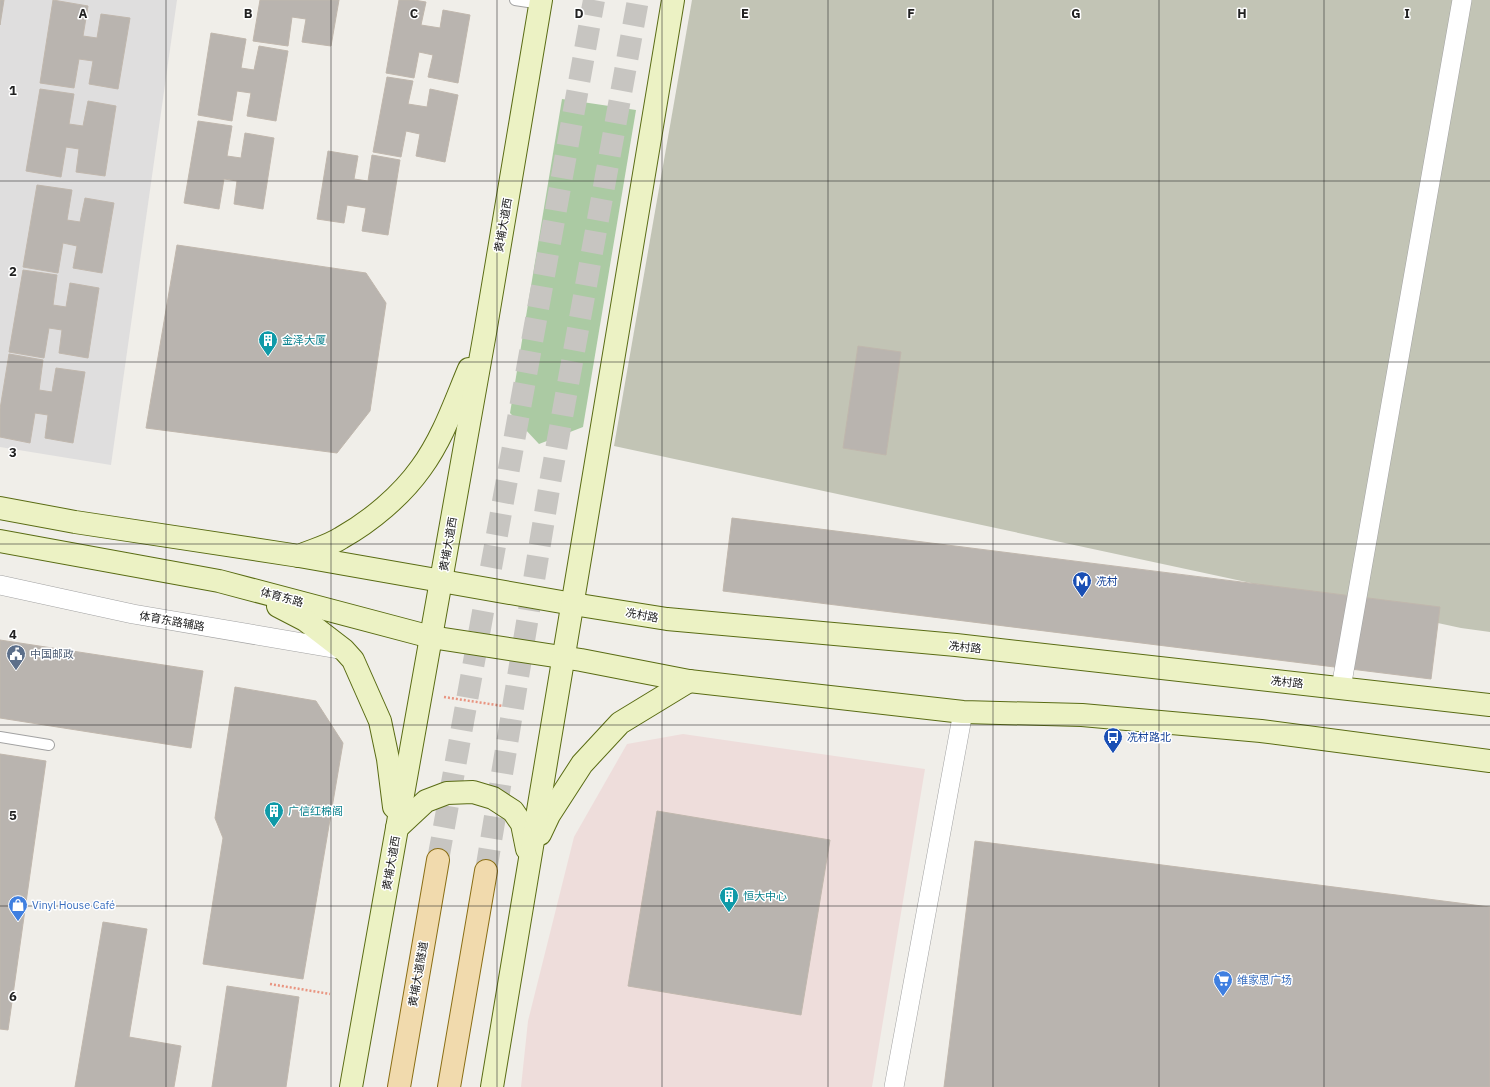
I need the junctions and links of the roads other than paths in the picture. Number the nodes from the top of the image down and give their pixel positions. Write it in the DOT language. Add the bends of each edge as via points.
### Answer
graph roads {
  1 [pos="515,0"];
  2 [pos="673,0"];
  3 [pos="1462,0"];
  4 [pos="541,2"];
  5 [pos="485,333"];
  6 [pos="0,508"];
  7 [pos="0,541"];
  8 [pos="299,556"];
  9 [pos="219,581"];
  10 [pos="441,581"];
  11 [pos="0,585"];
  12 [pos="574,604"];
  13 [pos="431,637"];
  14 [pos="344,650"];
  15 [pos="564,657"];
  16 [pos="689,681"];
  17 [pos="1341,688"];
  18 [pos="1490,705"];
  19 [pos="963,712"];
  20 [pos="0,737"];
  21 [pos="49,745"];
  22 [pos="1490,761"];
  23 [pos="397,828"];
  24 [pos="529,859"];
  25 [pos="438,860"];
  26 [pos="486,871"];
  27 [pos="351,1087"];
  28 [pos="399,1087"];
  29 [pos="449,1087"];
  30 [pos="492,1087"];
  31 [pos="894,1087"];
  1 -- 4 [label="lane"];
  2 -- 12 [label="main road"];
  3 -- 17 [label="street"];
  4 -- 5 [label="main road, 黄埔大道西"];
  5 -- 8 [label="main road" via="444,428 421,468 380,512 341,539"];
  5 -- 10 [label="main road, 黄埔大道西"];
  6 -- 8 [label="main road"];
  7 -- 9 [label="main road, 体育东路"];
  8 -- 10 [label="main road"];
  9 -- 13 [label="main road, 体育东路"];
  9 -- 14 [label="main road" via="305,620"];
  10 -- 12 [label="main road, 冼村路"];
  10 -- 13 [label="main road, 黄埔大道西"];
  11 -- 14 [label="street, 体育东路辅路" via="133,614"];
  12 -- 15 [label="main road"];
  12 -- 17 [label="main road, 冼村路" via="667,619 956,645"];
  13 -- 15 [label="main road, 体育东路"];
  13 -- 23 [label="main road, 黄埔大道西"];
  14 -- 23 [label="main road" via="353,660 380,721"];
  15 -- 16 [label="main road"];
  15 -- 24 [label="main road"];
  16 -- 19 [label="main road"];
  16 -- 24 [label="main road" via="620,723 582,764 549,815"];
  17 -- 18 [label="main road, 冼村路"];
  19 -- 22 [label="main road" via="1082,715 1261,731"];
  19 -- 31 [label="street"];
  20 -- 21 [label="lane"];
  23 -- 24 [label="main road" via="426,801 447,793 473,792 493,798 513,811 522,824"];
  23 -- 27 [label="main road, 黄埔大道西"];
  24 -- 30 [label="main road"];
  25 -- 28 [label="main road, 黄埔大道隧道"];
  26 -- 29 [label="main road"];
}
